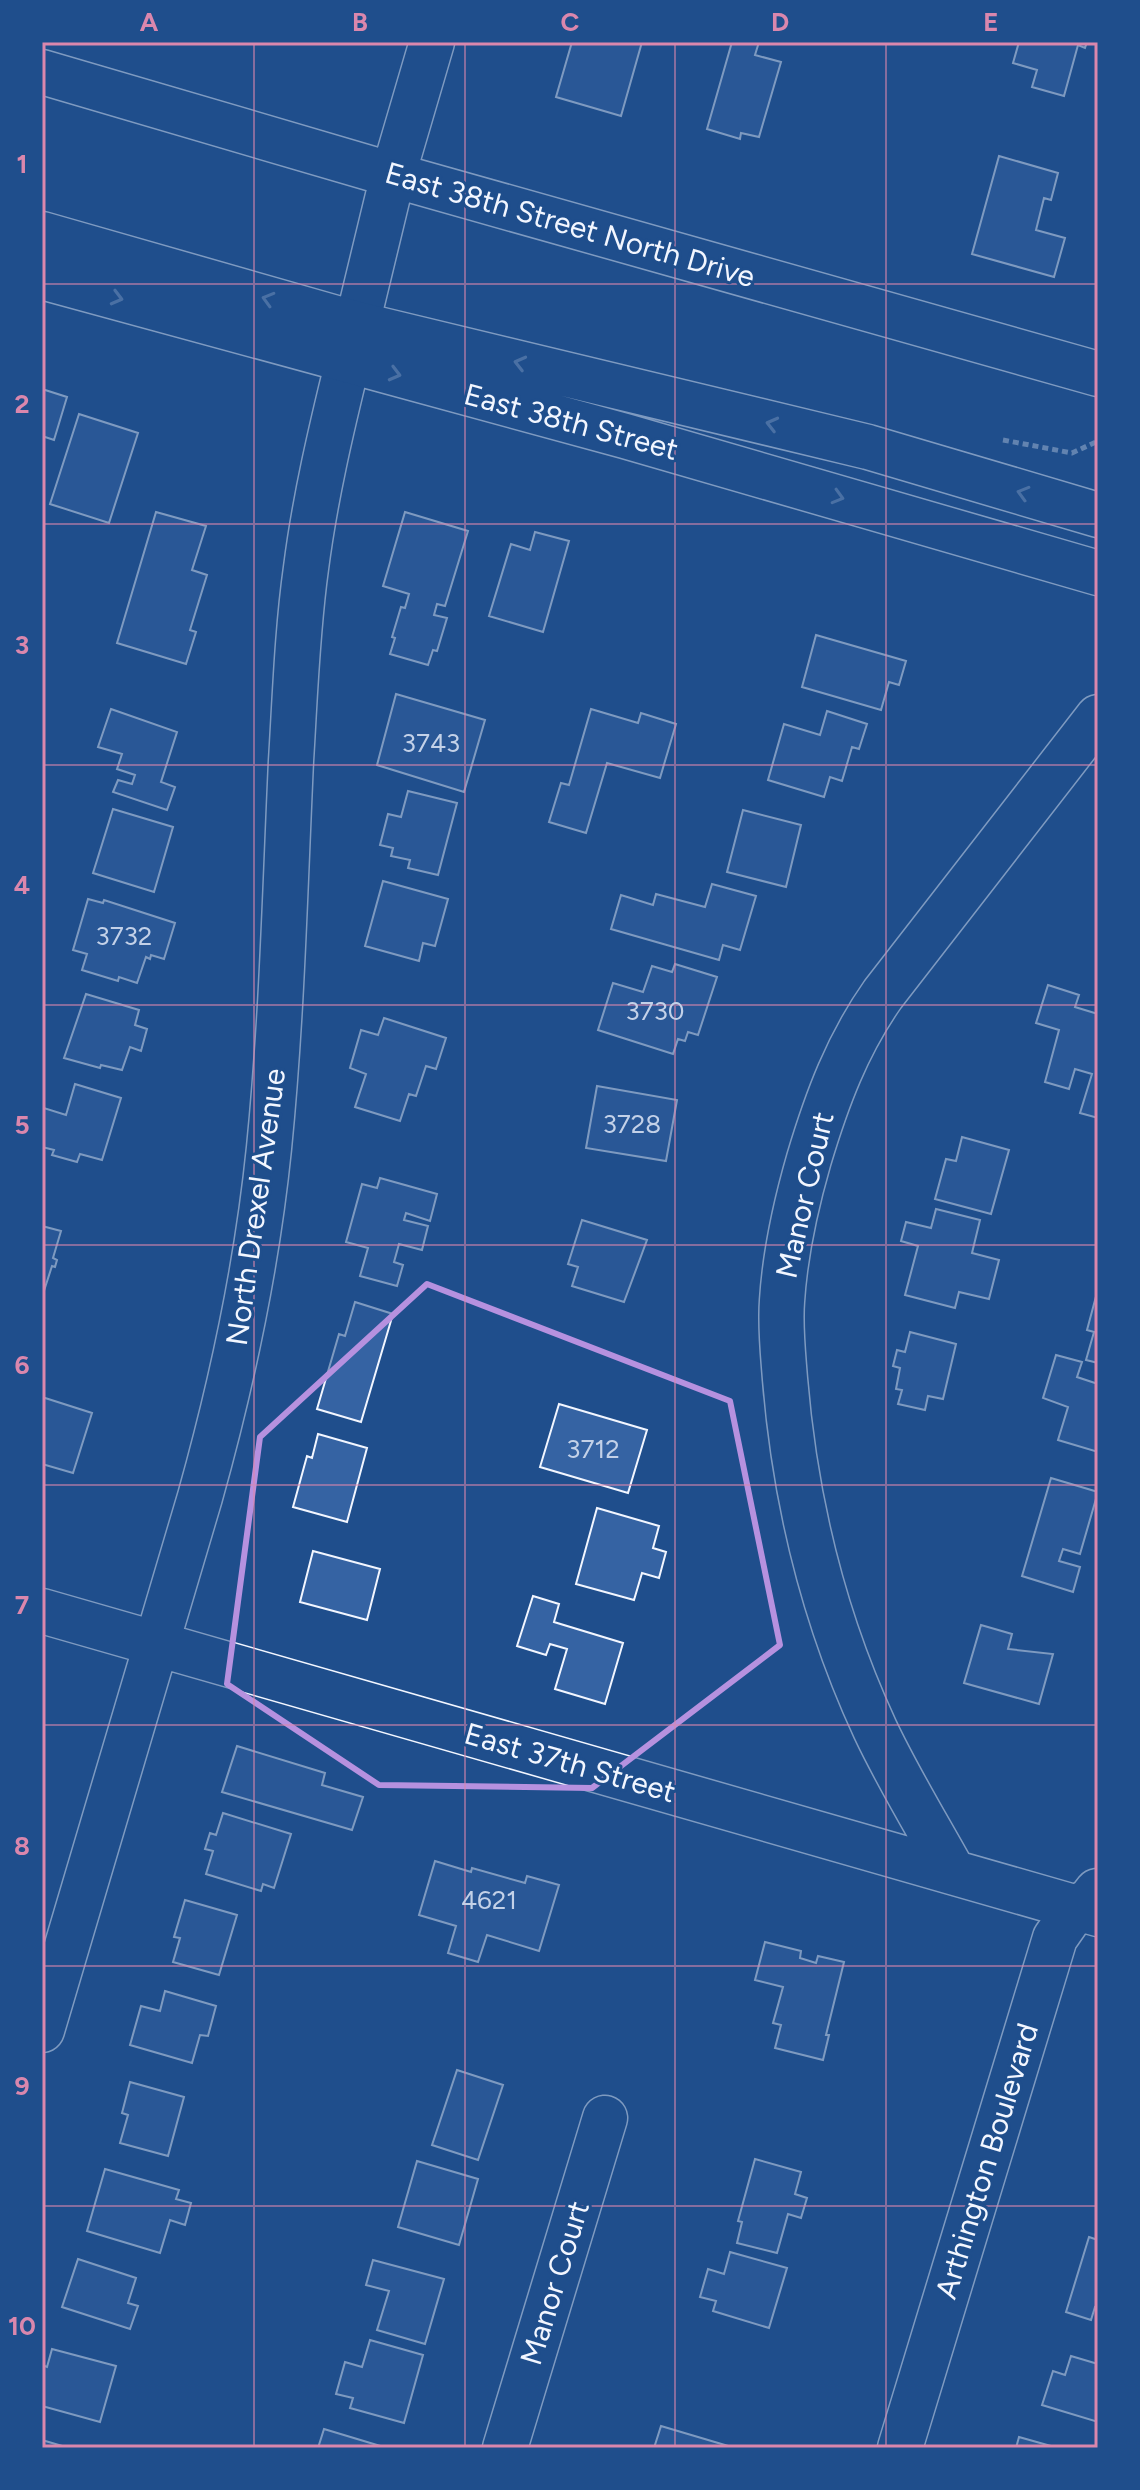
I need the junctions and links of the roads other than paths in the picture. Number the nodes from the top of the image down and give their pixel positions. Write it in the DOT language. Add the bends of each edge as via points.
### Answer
graph roads {
  1 [pos="432,42"];
  2 [pos="42,72"];
  3 [pos="393,175"];
  4 [pos="42,234"];
  5 [pos="42,277"];
  6 [pos="353,343"];
  7 [pos="1098,374"];
  8 [pos="1098,515"];
  9 [pos="1098,573"];
  10 [pos="1098,717"];
  11 [pos="42,1611"];
  12 [pos="157,1644"];
  13 [pos="953,1872"];
  14 [pos="1091,1904"];
  15 [pos="42,2030"];
  16 [pos="605,2118"];
  17 [pos="505,2448"];
  18 [pos="900,2448"];
  1 -- 3 [label="street, North Drexel Avenue"];
  2 -- 3 [label="street, East 38th Street North Drive"];
  3 -- 6 [label="street, North Drexel Avenue"];
  3 -- 7 [label="street, East 38th Street North Drive"];
  6 -- 4 [label="street, East 38th Street, one-way"];
  5 -- 6 [label="street, East 38th Street, one-way"];
  8 -- 6 [label="street, East 38th Street, one-way" via="868,447"];
  6 -- 9 [label="street, East 38th Street, one-way" via="748,471"];
  6 -- 12 [label="street, North Drexel Avenue" via="320,480 298,641 277,1062 259,1228 221,1420"];
  10 -- 13 [label="street, Manor Court" via="854,1038 806,1171 783,1285 788,1413 801,1504 819,1575 876,1730"];
  11 -- 12 [label="street, East 37th Street"];
  12 -- 13 [label="street, East 37th Street"];
  12 -- 15 [label="street, North Drexel Avenue"];
  13 -- 14 [label="street, East 37th Street"];
  14 -- 18 [label="street, Arthington Boulevard" via="1055,1938"];
  16 -- 17 [label="street, Manor Court"];
}
